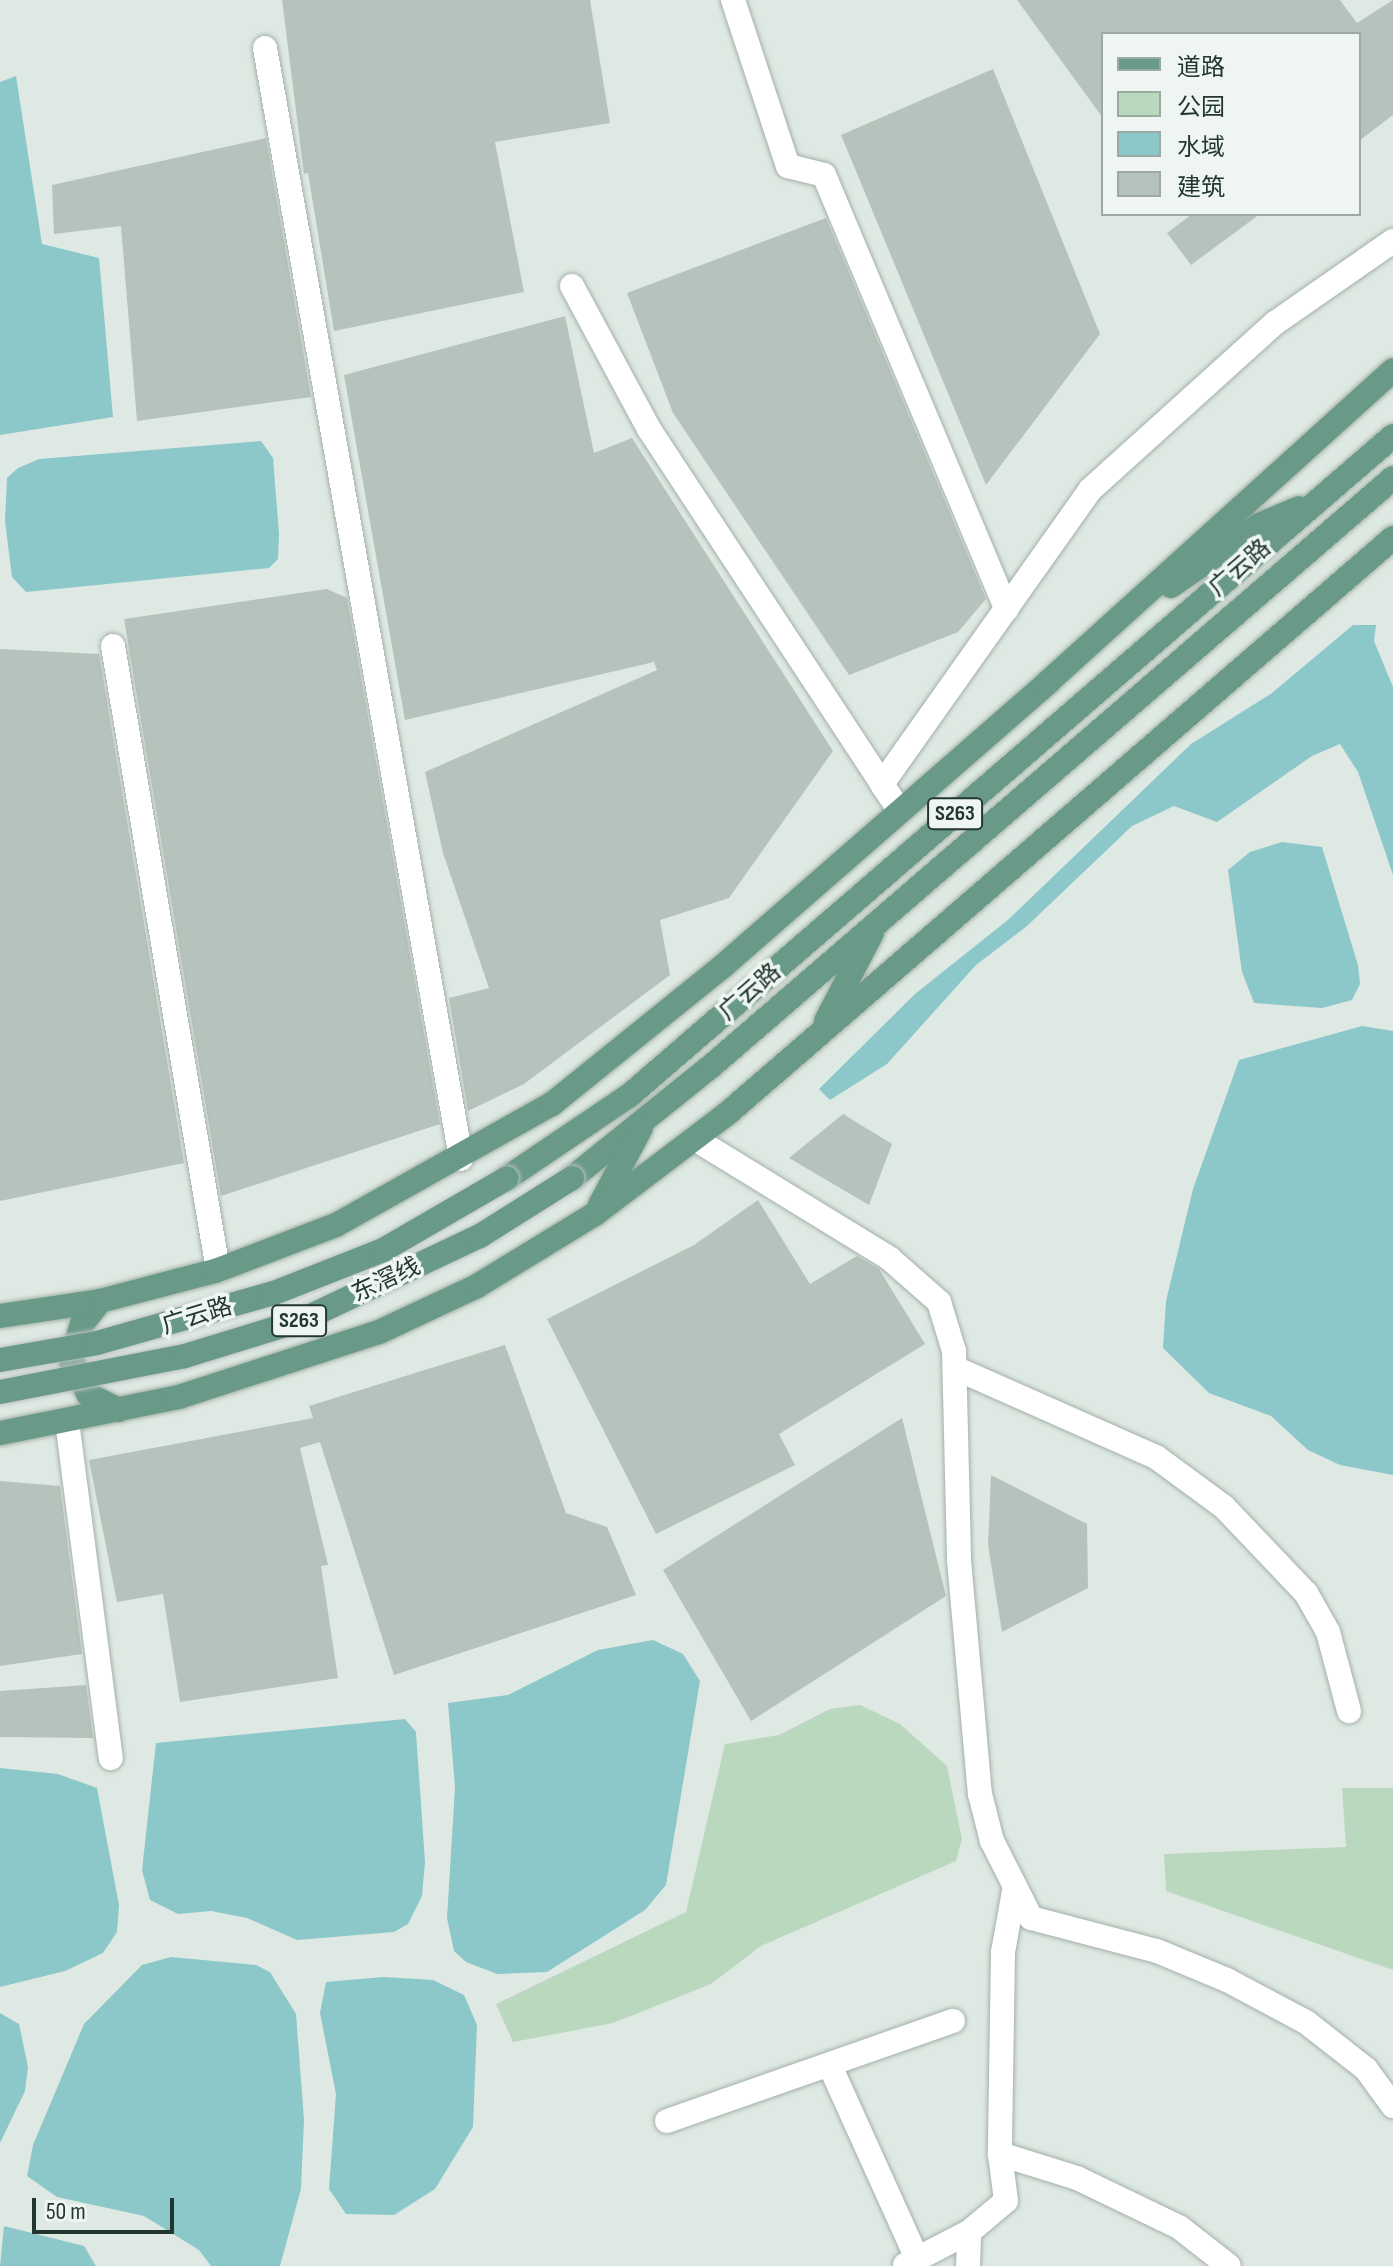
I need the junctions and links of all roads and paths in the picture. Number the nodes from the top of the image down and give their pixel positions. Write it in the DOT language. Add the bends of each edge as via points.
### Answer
graph roads {
  1 [pos="733,0"];
  2 [pos="265,48"];
  3 [pos="1393,241"];
  4 [pos="572,286"];
  5 [pos="1393,370"];
  6 [pos="1393,436"];
  7 [pos="1393,478"];
  8 [pos="1320,499"];
  9 [pos="1393,538"];
  10 [pos="1141,597"];
  11 [pos="1006,609"];
  12 [pos="113,646"];
  13 [pos="882,784"];
  14 [pos="900,811"];
  15 [pos="878,923"];
  16 [pos="819,1034"];
  17 [pos="646,1119"];
  18 [pos="695,1139"];
  19 [pos="461,1159"];
  20 [pos="572,1178"];
  21 [pos="595,1214"];
  22 [pos="218,1270"];
  23 [pos="100,1301"];
  24 [pos="0,1316"];
  25 [pos="0,1360"];
  26 [pos="955,1368"];
  27 [pos="0,1392"];
  28 [pos="118,1410"];
  29 [pos="67,1421"];
  30 [pos="0,1433"];
  31 [pos="1349,1711"];
  32 [pos="111,1758"];
  33 [pos="1014,1891"];
  34 [pos="953,2021"];
  35 [pos="831,2068"];
  36 [pos="1393,2106"];
  37 [pos="667,2121"];
  38 [pos="1000,2154"];
  39 [pos="969,2232"];
  40 [pos="909,2261"];
  41 [pos="968,2266"];
  42 [pos="1229,2266"];
  1 -- 11 [label="street" via="788,166 824,175"];
  2 -- 19 [label="street"];
  3 -- 11 [label="street" via="1275,323 1090,490"];
  4 -- 13 [label="street" via="649,429"];
  5 -- 10 [label="main road, S263"];
  6 -- 8 [label="main road, 广云路 / S263"];
  7 -- 15 [label="main road, 广云路 / S263"];
  8 -- 10 [label="main road" via="1259,525 1170,587"];
  8 -- 25 [label="main road, 广云路 / S263, bridge" via="630,1095 507,1178 383,1250 274,1293 97,1343"];
  9 -- 16 [label="main road, S263"];
  10 -- 14 [label="main road, S263"];
  11 -- 13 [label="street"];
  12 -- 22 [label="street"];
  13 -- 14 [label="street"];
  14 -- 19 [label="main road, S263" via="552,1104"];
  15 -- 16 [label="main road"];
  15 -- 17 [label="main road, 广云路 / S263"];
  16 -- 18 [label="main road, S263"];
  17 -- 20 [label="main road, 广云路 / S263"];
  17 -- 21 [label="main road"];
  18 -- 21 [label="main road, S263"];
  18 -- 26 [label="street" via="899,1266 939,1302"];
  19 -- 22 [label="main road, S263" via="336,1225"];
  20 -- 27 [label="main road, 东滘线 / S263, bridge" via="480,1236 302,1320 185,1356"];
  21 -- 28 [label="main road, S263" via="477,1286 379,1332 179,1397"];
  22 -- 23 [label="main road, S263"];
  23 -- 24 [label="main road, S263"];
  23 -- 28 [label="main road" via="82,1324 71,1360 89,1395"];
  26 -- 31 [label="street" via="1156,1457 1224,1507 1306,1593 1328,1632"];
  26 -- 33 [label="street" via="959,1560 980,1794"];
  28 -- 29 [label="main road, S263"];
  29 -- 30 [label="main road, S263"];
  29 -- 32 [label="street"];
  33 -- 36 [label="street" via="1031,1918 1157,1951 1306,2022 1366,2069"];
  33 -- 38 [label="street" via="1003,1952"];
  34 -- 35 [label="street"];
  35 -- 37 [label="street"];
  35 -- 40 [label="street"];
  38 -- 39 [label="street" via="1006,2201"];
  38 -- 42 [label="street" via="1077,2178 1179,2227"];
  39 -- 40 [label="street"];
  39 -- 41 [label="street"];
}
